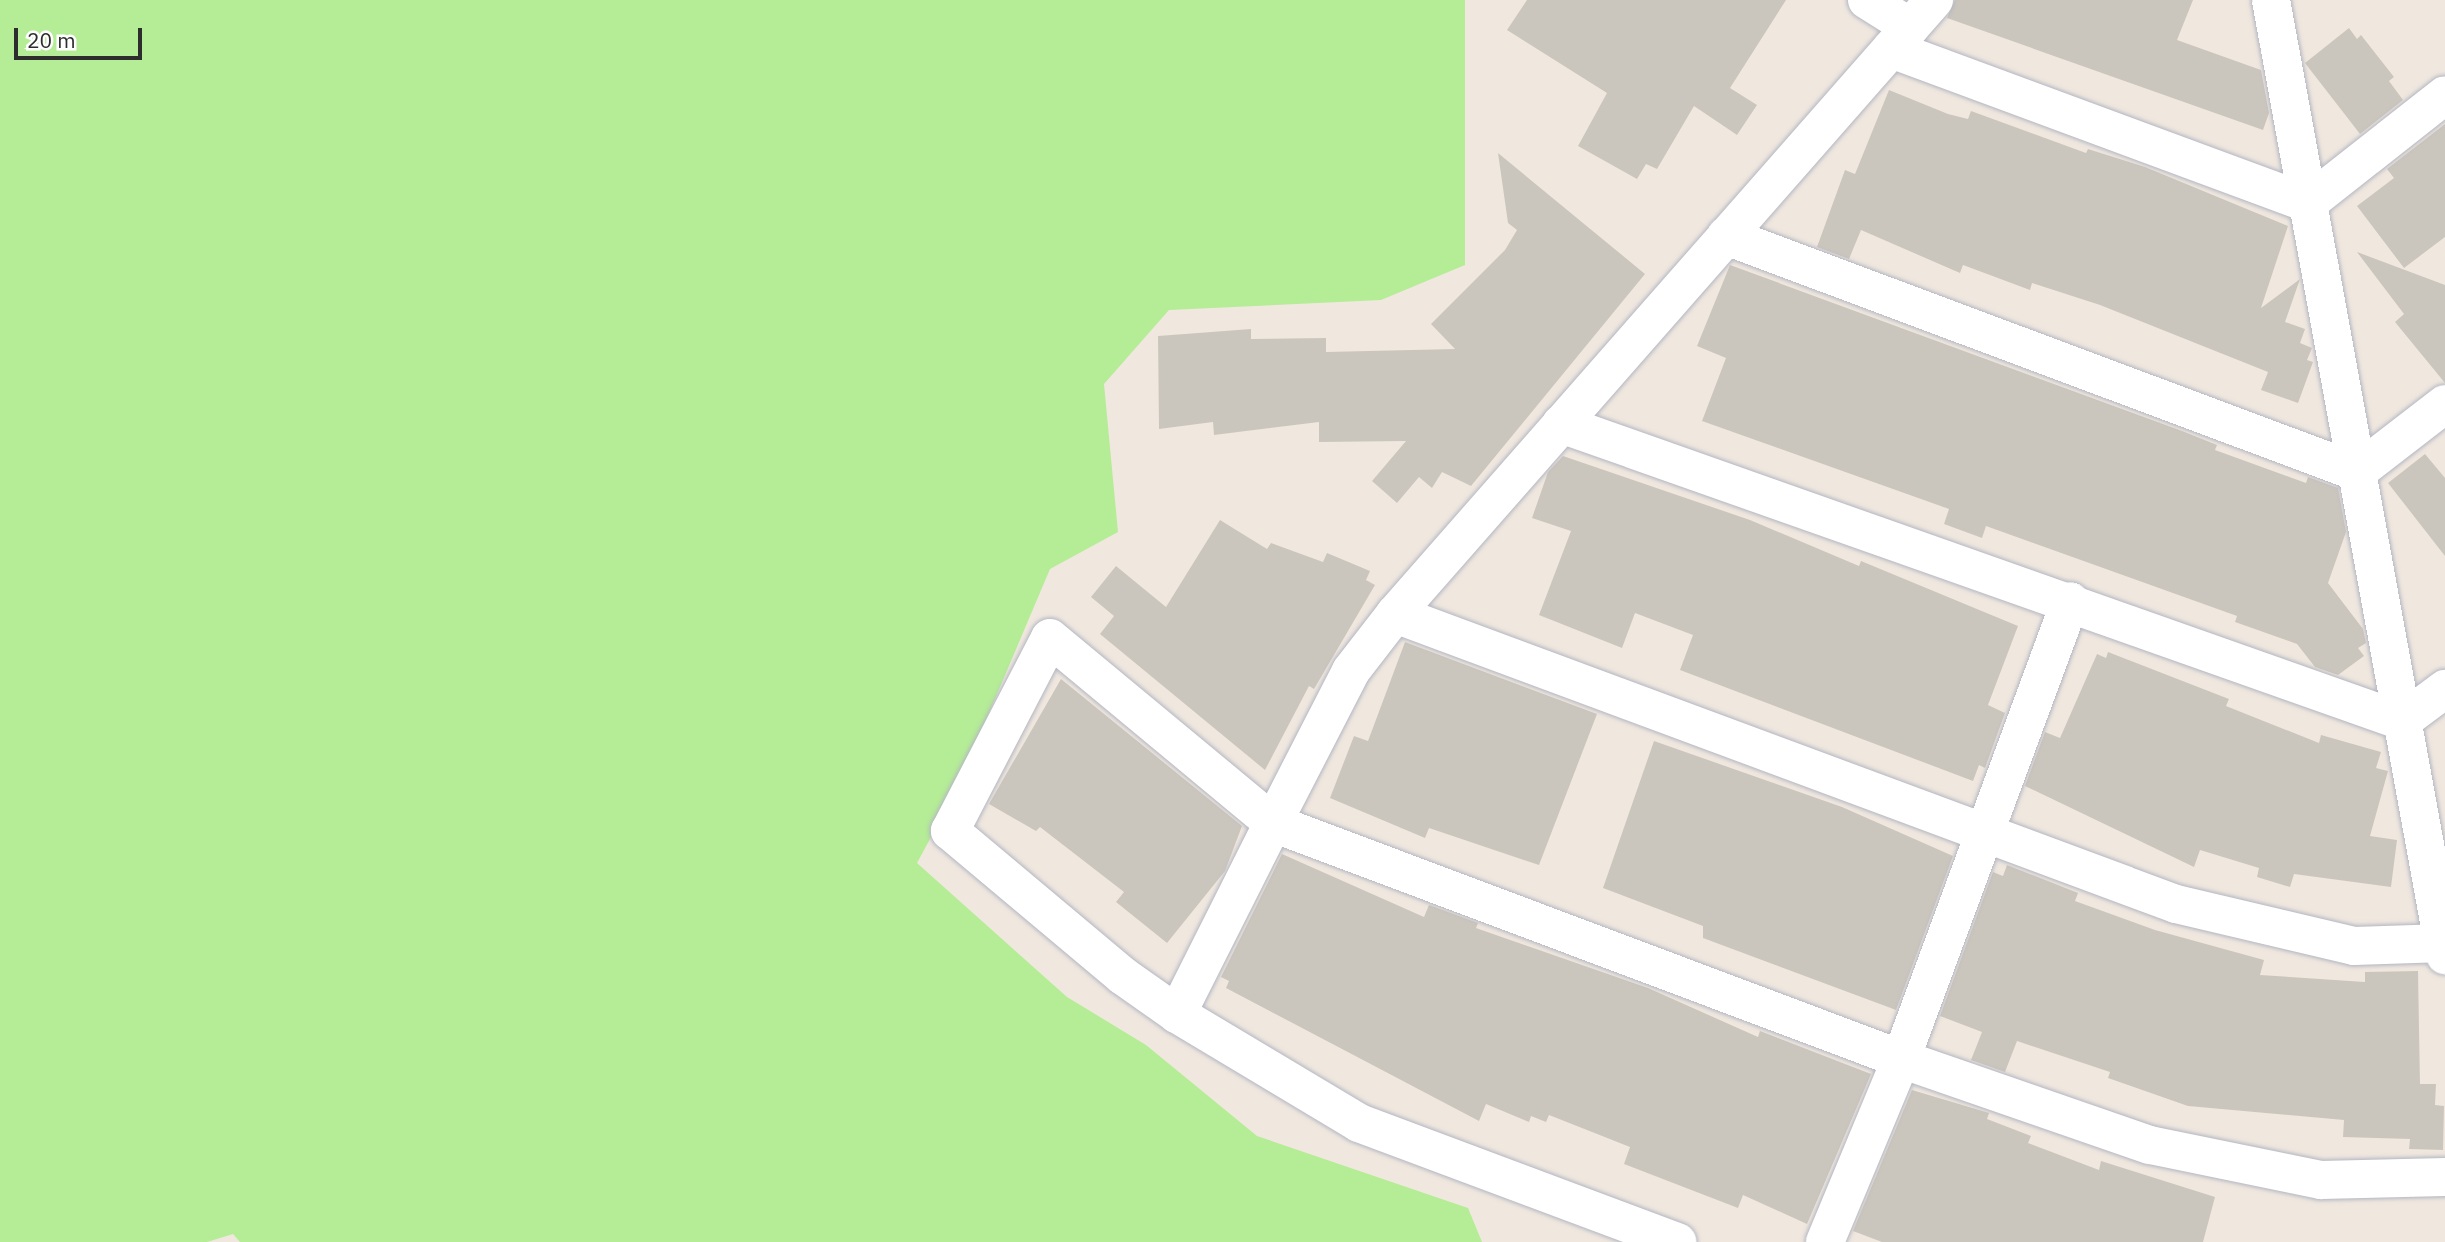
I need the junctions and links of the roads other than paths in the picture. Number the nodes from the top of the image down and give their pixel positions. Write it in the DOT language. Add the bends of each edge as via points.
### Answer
graph roads {
  1 [pos="1867,0"];
  2 [pos="2271,0"];
  3 [pos="1911,25"];
  4 [pos="2445,95"];
  5 [pos="2308,203"];
  6 [pos="1726,236"];
  7 [pos="2445,404"];
  8 [pos="1561,424"];
  9 [pos="2357,472"];
  10 [pos="2070,601"];
  11 [pos="1395,614"];
  12 [pos="2445,689"];
  13 [pos="2402,721"];
  14 [pos="1273,823"];
  15 [pos="1985,837"];
  16 [pos="2444,947"];
  17 [pos="1177,1014"];
  18 [pos="1901,1059"];
  19 [pos="2445,1177"];
  20 [pos="1678,1242"];
  21 [pos="1825,1242"];
  1 -- 3 [label="street"];
  2 -- 5 [label="street"];
  3 -- 5 [label="street"];
  3 -- 6 [label="street"];
  4 -- 5 [label="street"];
  5 -- 9 [label="street"];
  6 -- 8 [label="street"];
  6 -- 9 [label="street"];
  7 -- 9 [label="street"];
  8 -- 10 [label="street"];
  8 -- 11 [label="street"];
  9 -- 13 [label="street"];
  10 -- 13 [label="street"];
  10 -- 15 [label="street"];
  11 -- 14 [label="street" via="1351,671"];
  11 -- 15 [label="street"];
  12 -- 13 [label="street"];
  13 -- 16 [label="street"];
  14 -- 17 [label="street"];
  14 -- 17 [label="street" via="1049,638 950,831 1123,976"];
  14 -- 18 [label="street"];
  15 -- 16 [label="street" via="2176,904 2341,943"];
  15 -- 18 [label="street"];
  17 -- 20 [label="street" via="1359,1123"];
  18 -- 19 [label="street" via="2150,1146 2321,1180"];
  18 -- 21 [label="street"];
}
